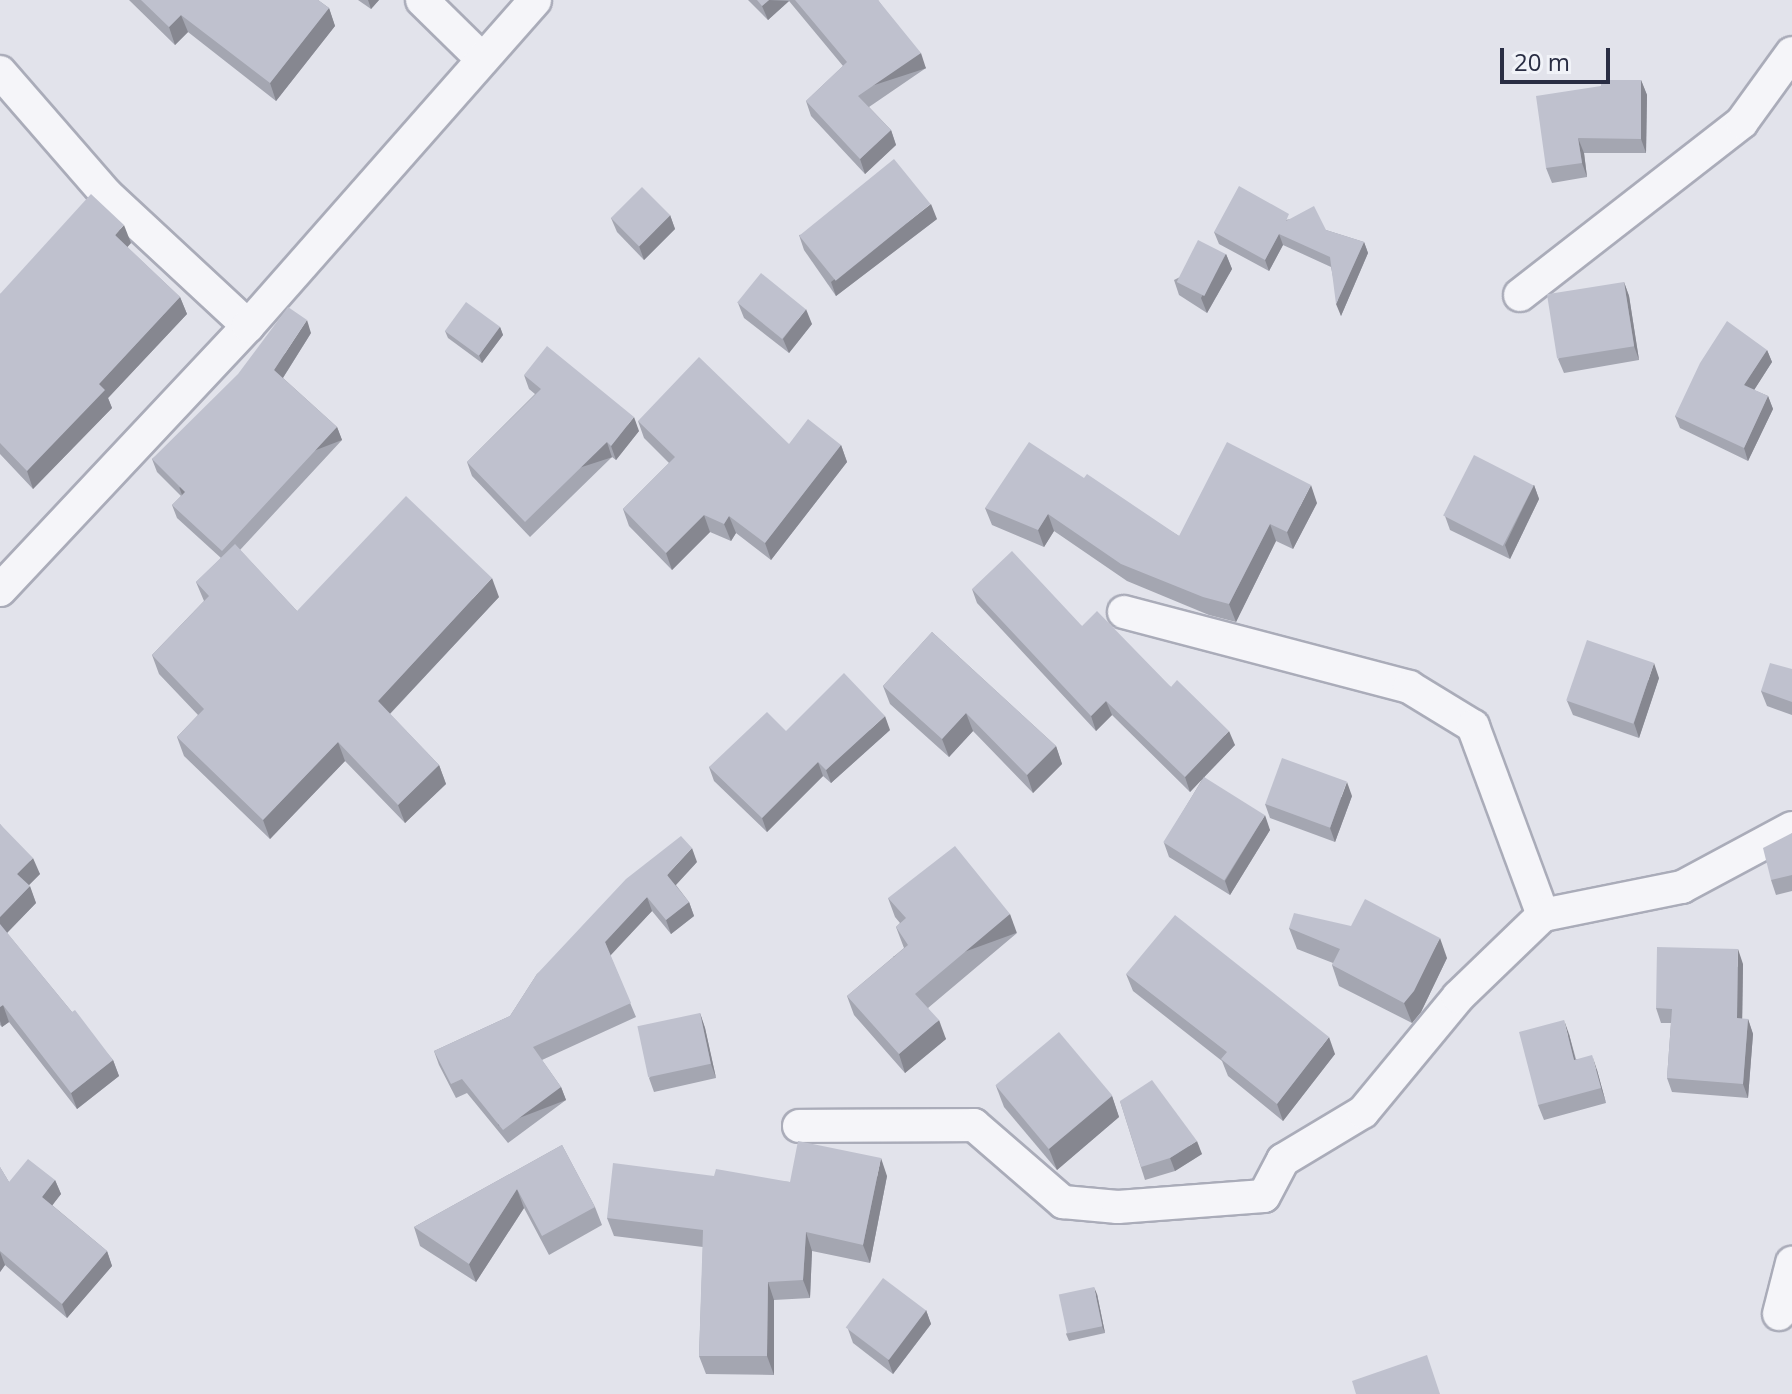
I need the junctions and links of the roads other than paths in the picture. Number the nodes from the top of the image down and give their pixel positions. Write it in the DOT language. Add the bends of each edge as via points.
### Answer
graph roads {
  1 [pos="422,0"];
  2 [pos="535,0"];
  3 [pos="1792,53"];
  4 [pos="481,58"];
  5 [pos="0,72"];
  6 [pos="1520,295"];
  7 [pos="248,326"];
  8 [pos="0,590"];
  9 [pos="1124,612"];
  10 [pos="1792,828"];
  11 [pos="1543,915"];
  12 [pos="799,1126"];
  13 [pos="1792,1263"];
  14 [pos="1779,1314"];
  1 -- 4 [label="street"];
  2 -- 4 [label="street"];
  3 -- 6 [label="street" via="1742,122"];
  4 -- 7 [label="street"];
  5 -- 7 [label="street" via="106,194"];
  7 -- 8 [label="street"];
  9 -- 11 [label="street" via="1409,687 1473,726"];
  10 -- 11 [label="street" via="1682,887"];
  11 -- 12 [label="street" via="1458,997 1363,1112 1283,1160 1264,1196 1118,1207 1063,1202 974,1125"];
  13 -- 14 [label="street"];
}
